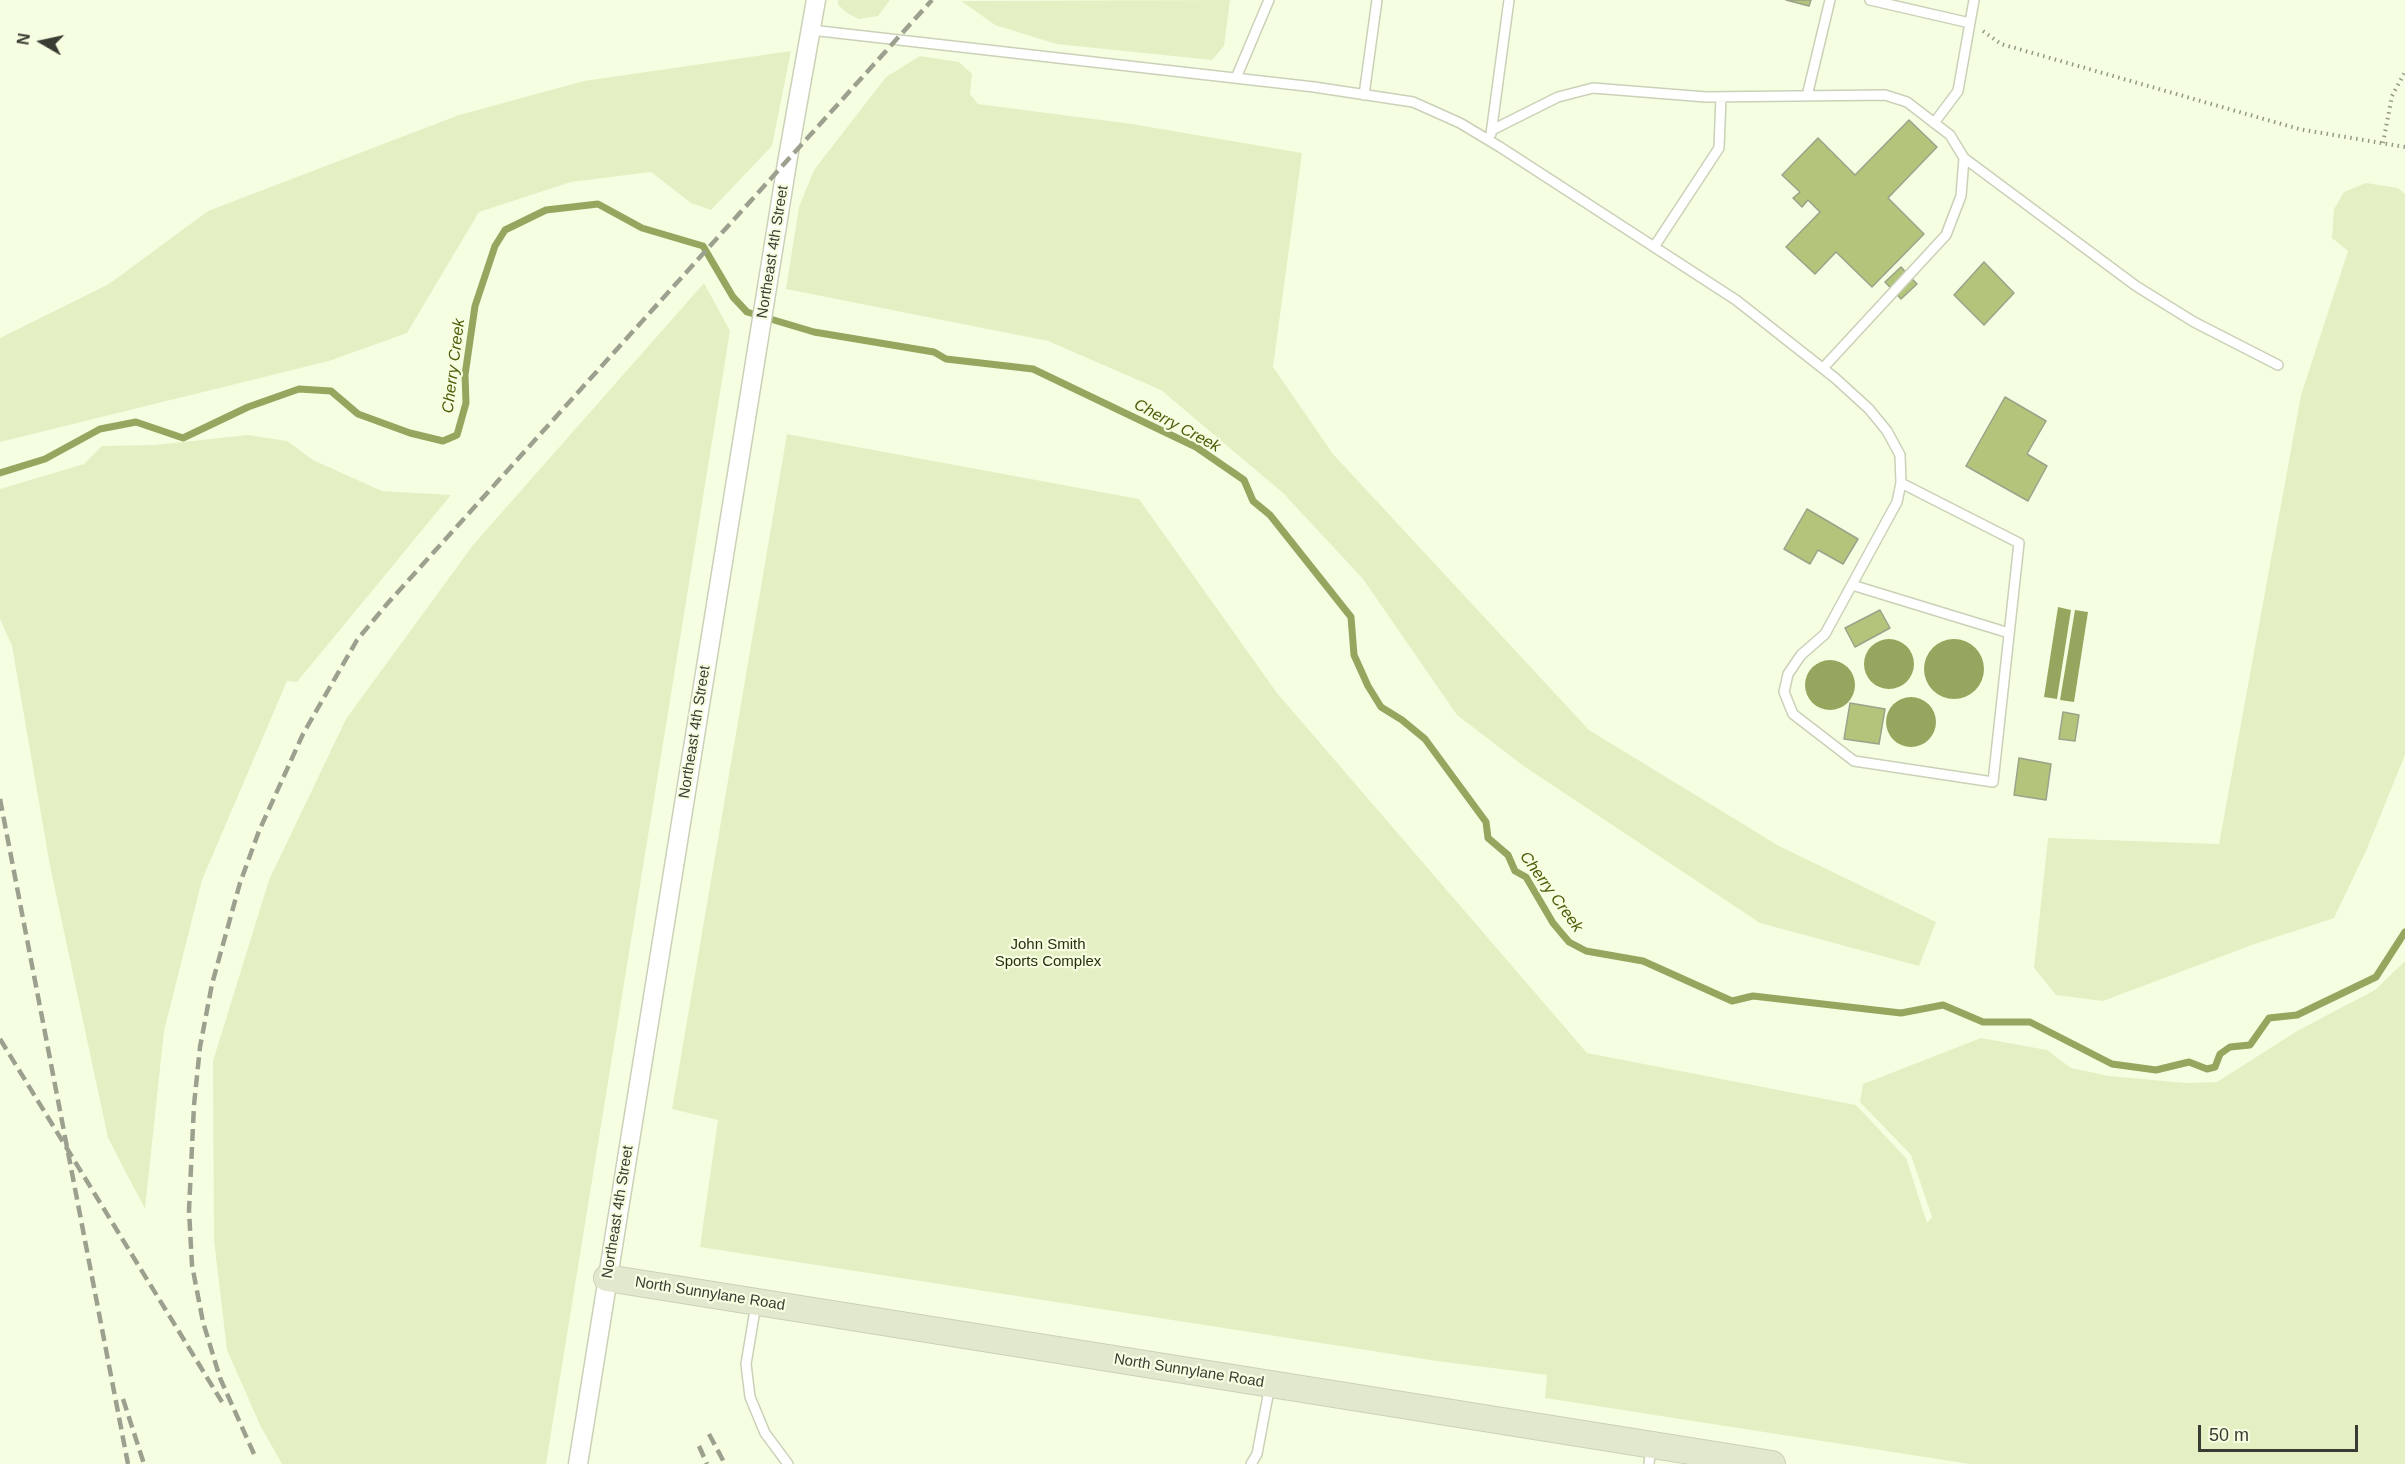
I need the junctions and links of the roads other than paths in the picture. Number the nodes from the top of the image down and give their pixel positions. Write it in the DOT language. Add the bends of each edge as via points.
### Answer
graph roads {
  1 [pos="816,0"];
  2 [pos="1269,0"];
  3 [pos="1377,0"];
  4 [pos="1509,0"];
  5 [pos="1830,0"];
  6 [pos="1870,0"];
  7 [pos="1974,0"];
  8 [pos="1970,22"];
  9 [pos="811,30"];
  10 [pos="1236,78"];
  11 [pos="1364,95"];
  12 [pos="1807,96"];
  13 [pos="1721,97"];
  14 [pos="1934,123"];
  15 [pos="1492,129"];
  16 [pos="1490,141"];
  17 [pos="1964,158"];
  18 [pos="1654,247"];
  19 [pos="2278,365"];
  20 [pos="1822,368"];
  21 [pos="1902,483"];
  22 [pos="1852,585"];
  23 [pos="2009,633"];
  24 [pos="607,1278"];
  25 [pos="756,1302"];
  26 [pos="1270,1384"];
  27 [pos="1650,1454"];
  28 [pos="578,1464"];
  29 [pos="788,1464"];
  30 [pos="1251,1464"];
  31 [pos="1772,1464"];
  1 -- 9 [label="street, Northeast 4th Street"];
  2 -- 10 [label="lane"];
  3 -- 11 [label="lane"];
  4 -- 15 [label="lane"];
  5 -- 12 [label="lane"];
  6 -- 8 [label="lane"];
  7 -- 8 [label="lane"];
  8 -- 14 [label="lane" via="1958,91"];
  9 -- 10 [label="lane"];
  9 -- 24 [label="street, Northeast 4th Street"];
  10 -- 11 [label="lane"];
  11 -- 16 [label="lane" via="1422,105"];
  12 -- 13 [label="lane"];
  12 -- 14 [label="lane" via="1885,95 1907,102"];
  13 -- 15 [label="lane" via="1593,88 1558,97"];
  13 -- 18 [label="lane" via="1719,148"];
  14 -- 17 [label="lane" via="1950,135"];
  15 -- 16 [label="lane"];
  16 -- 18 [label="lane"];
  17 -- 19 [label="lane" via="2136,286 2194,322"];
  17 -- 20 [label="lane" via="1961,196 1946,235"];
  18 -- 20 [label="lane" via="1736,300"];
  20 -- 21 [label="lane" via="1869,409 1887,431 1900,455"];
  21 -- 22 [label="lane" via="1897,502"];
  21 -- 23 [label="lane" via="2019,543"];
  22 -- 23 [label="lane"];
  22 -- 23 [label="lane" via="1826,634 1788,674 1784,692 1793,714 1854,760 1993,782"];
  24 -- 25 [label="street, North Sunnylane Road"];
  24 -- 28 [label="street, Northeast 4th Street"];
  25 -- 26 [label="street, North Sunnylane Road"];
  25 -- 29 [label="lane" via="746,1364 750,1397 765,1433"];
  26 -- 27 [label="street, North Sunnylane Road"];
  26 -- 30 [label="lane" via="1257,1454"];
  27 -- 31 [label="street, North Sunnylane Road"];
}
